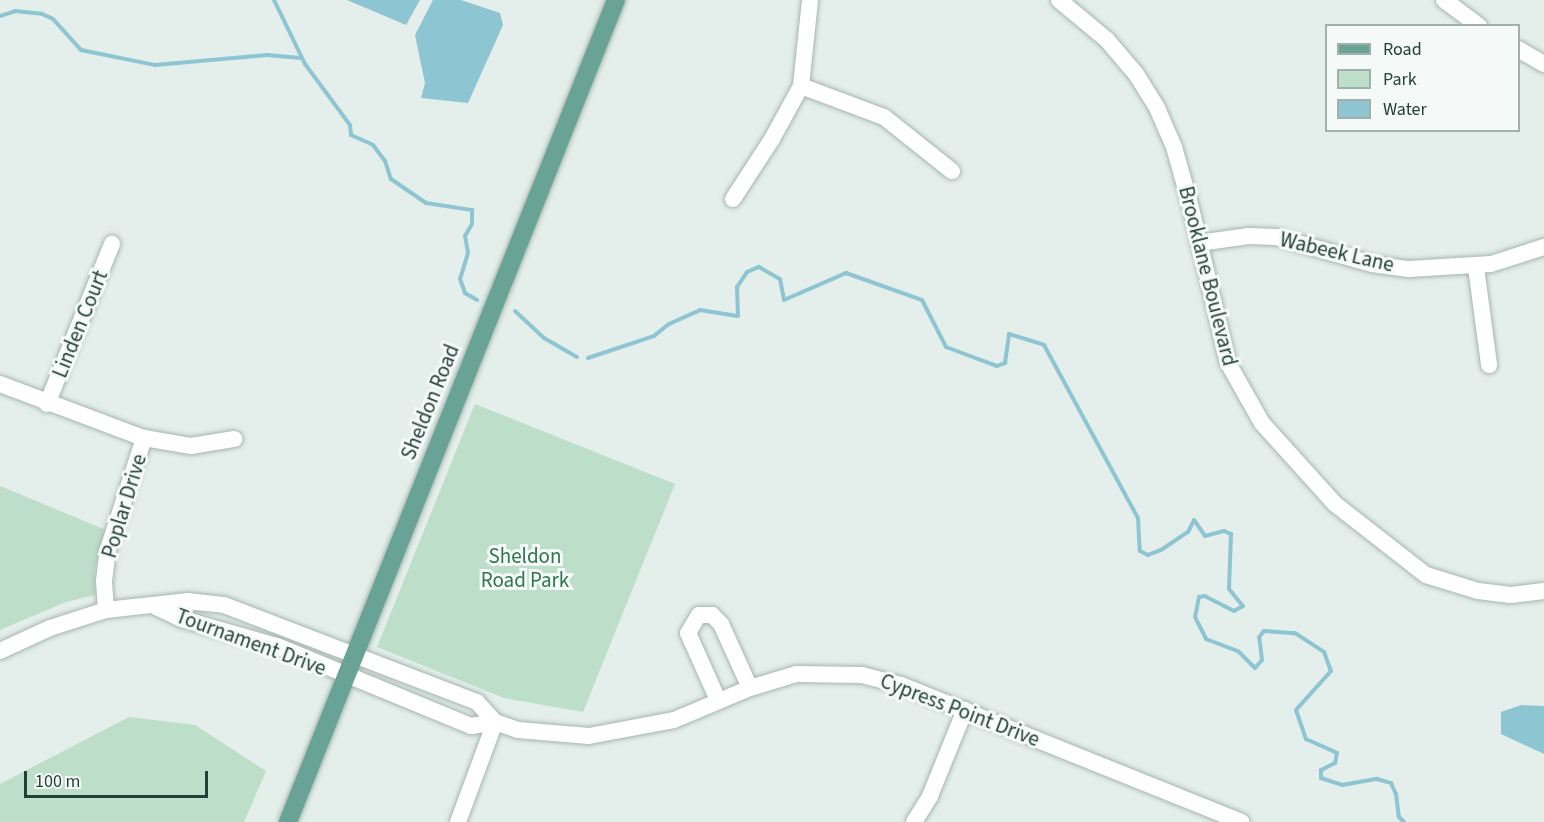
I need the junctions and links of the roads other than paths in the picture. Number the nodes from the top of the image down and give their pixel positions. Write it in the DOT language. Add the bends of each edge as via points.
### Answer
graph roads {
  1 [pos="615,0"];
  2 [pos="810,0"];
  3 [pos="1059,0"];
  4 [pos="1444,0"];
  5 [pos="1476,24"];
  6 [pos="1520,51"];
  7 [pos="1544,64"];
  8 [pos="801,86"];
  9 [pos="952,171"];
  10 [pos="733,199"];
  11 [pos="1199,243"];
  12 [pos="112,244"];
  13 [pos="1544,247"];
  14 [pos="1476,267"];
  15 [pos="1489,365"];
  16 [pos="0,384"];
  17 [pos="47,404"];
  18 [pos="144,438"];
  19 [pos="234,440"];
  20 [pos="1544,591"];
  21 [pos="156,607"];
  22 [pos="106,610"];
  23 [pos="0,651"];
  24 [pos="356,654"];
  25 [pos="346,677"];
  26 [pos="750,687"];
  27 [pos="718,700"];
  28 [pos="965,710"];
  29 [pos="495,722"];
  30 [pos="288,822"];
  31 [pos="458,822"];
  32 [pos="914,822"];
  33 [pos="1242,822"];
  1 -- 24 [label="main road, Sheldon Road"];
  2 -- 8 [label="street"];
  3 -- 11 [label="street, Brooklane Boulevard" via="1107,40 1136,74 1157,108 1174,147"];
  4 -- 5 [label="street"];
  6 -- 7 [label="street"];
  8 -- 9 [label="street" via="884,117"];
  8 -- 10 [label="street"];
  11 -- 14 [label="street, Wabeek Lane" via="1249,236 1276,237 1372,264 1409,269"];
  11 -- 20 [label="street, Brooklane Boulevard" via="1219,336 1236,382 1262,423 1312,482 1363,529 1426,575 1478,591 1511,595"];
  12 -- 17 [label="street, Linden Court"];
  13 -- 14 [label="street, Wabeek Lane"];
  14 -- 15 [label="street"];
  16 -- 17 [label="street"];
  17 -- 18 [label="street"];
  18 -- 19 [label="street" via="191,446"];
  18 -- 22 [label="street, Poplar Drive" via="108,549"];
  21 -- 22 [label="street, Tournament Drive"];
  21 -- 24 [label="street, Tournament Drive" via="187,601 224,605"];
  21 -- 25 [label="street, Tournament Drive" via="182,619 277,646"];
  22 -- 23 [label="street, Tournament Drive"];
  24 -- 25 [label="main road, Sheldon Road"];
  24 -- 29 [label="street" via="477,702"];
  25 -- 29 [label="street, Cypress Point Drive" via="471,726"];
  25 -- 30 [label="main road, Sheldon Road"];
  26 -- 27 [label="street, Cypress Point Drive"];
  26 -- 27 [label="street" via="721,624 712,615 699,615 688,633"];
  26 -- 28 [label="street, Cypress Point Drive" via="796,674 862,675 902,685"];
  27 -- 29 [label="street, Cypress Point Drive" via="674,720 600,735 553,734"];
  28 -- 32 [label="street" via="930,796"];
  28 -- 33 [label="street, Cypress Point Drive"];
  29 -- 31 [label="street"];
}
